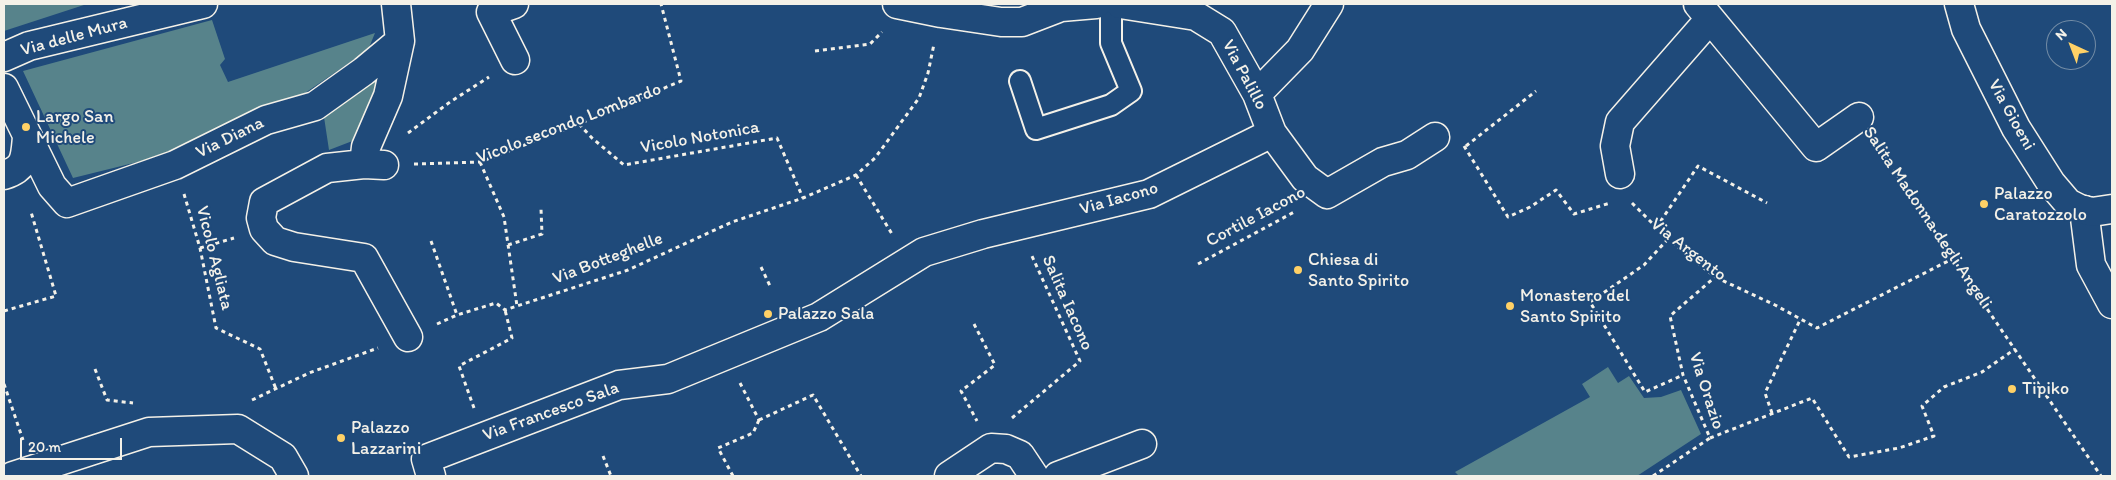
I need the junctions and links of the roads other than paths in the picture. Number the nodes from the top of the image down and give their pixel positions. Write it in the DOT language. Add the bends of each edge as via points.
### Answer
graph roads {
  1 [pos="203,4"];
  2 [pos="396,4"];
  3 [pos="1096,4"];
  4 [pos="1111,4"];
  5 [pos="1120,4"];
  6 [pos="1329,4"];
  7 [pos="1960,4"];
  8 [pos="902,5"];
  9 [pos="503,8"];
  10 [pos="1704,11"];
  11 [pos="400,41"];
  12 [pos="4,57"];
  13 [pos="515,60"];
  14 [pos="1020,81"];
  15 [pos="4,88"];
  16 [pos="1257,94"];
  17 [pos="1859,116"];
  18 [pos="1272,133"];
  19 [pos="27,137"];
  20 [pos="1436,137"];
  21 [pos="10,173"];
  22 [pos="1624,186"];
  23 [pos="2112,209"];
  24 [pos="2084,210"];
  25 [pos="908,260"];
  26 [pos="2112,304"];
  27 [pos="408,337"];
  28 [pos="1142,444"];
  29 [pos="23,473"];
  30 [pos="294,476"];
  31 [pos="431,476"];
  32 [pos="949,476"];
  33 [pos="1034,476"];
  34 [pos="1058,476"];
  1 -- 12 [label="street, Via delle Mura" via="29,46"];
  2 -- 11 [label="street"];
  3 -- 8 [label="street" via="1061,7 1022,22 1000,22"];
  4 -- 14 [label="lane" via="1111,43 1131,91 1111,105 1036,129"];
  5 -- 16 [label="street, Via Palillo" via="1196,16 1222,32"];
  6 -- 16 [label="street" via="1300,50"];
  7 -- 24 [label="street, Via Gioeni" via="1966,29 2016,128 2059,194 2068,203"];
  9 -- 13 [label="street"];
  10 -- 17 [label="street, Salita Madonna degli Angeli" via="1816,147"];
  10 -- 22 [label="street" via="1620,122 1615,146"];
  11 -- 19 [label="street, Via Diana" via="315,106 266,120 175,165 67,203 52,186"];
  11 -- 27 [label="street" via="388,96 366,147 374,164 327,168 264,202 261,218 264,229 275,241 364,258"];
  15 -- 19 [label="street"];
  16 -- 18 [label="street, Via Palillo"];
  18 -- 20 [label="street" via="1306,178 1327,194 1383,162 1407,155"];
  18 -- 25 [label="street, Via Iacono" via="1149,194 983,234 932,249"];
  19 -- 21 [label="street" via="24,159"];
  23 -- 24 [label="street"];
  24 -- 26 [label="street" via="2090,265"];
  25 -- 31 [label="street, Via Francesco Sala" via="819,317 668,379 619,385 426,458"];
  28 -- 34 [label="street"];
  29 -- 30 [label="street" via="149,432 238,429 283,457"];
  32 -- 33 [label="street" via="998,448 1020,455"];
}
